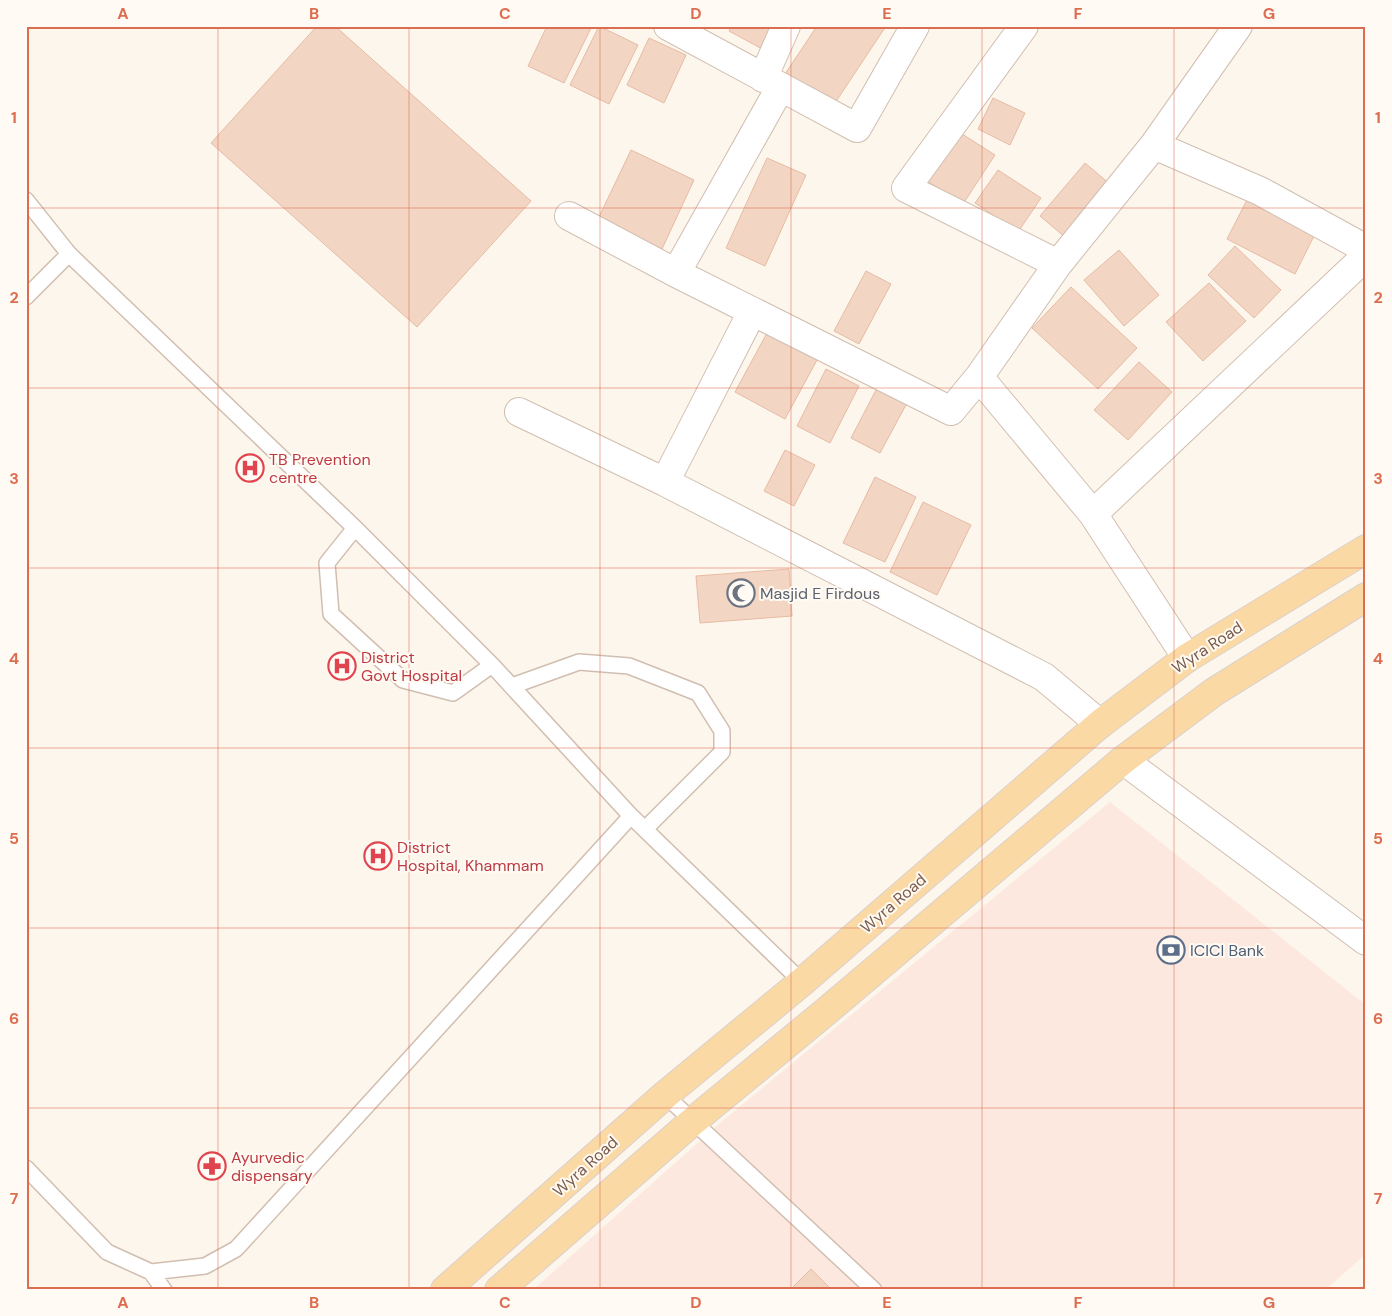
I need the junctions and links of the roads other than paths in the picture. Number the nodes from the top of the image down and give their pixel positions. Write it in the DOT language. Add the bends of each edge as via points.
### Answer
graph roads {
  1 [pos="668,26"];
  2 [pos="786,26"];
  3 [pos="914,26"];
  4 [pos="1024,26"];
  5 [pos="1238,26"];
  6 [pos="771,83"];
  7 [pos="1154,145"];
  8 [pos="26,200"];
  9 [pos="569,216"];
  10 [pos="1366,229"];
  11 [pos="1366,240"];
  12 [pos="1366,249"];
  13 [pos="69,254"];
  14 [pos="1366,256"];
  15 [pos="1058,264"];
  16 [pos="676,273"];
  17 [pos="26,297"];
  18 [pos="752,312"];
  19 [pos="979,377"];
  20 [pos="518,412"];
  21 [pos="665,482"];
  22 [pos="1093,514"];
  23 [pos="355,528"];
  24 [pos="1366,549"];
  25 [pos="1366,597"];
  26 [pos="1187,658"];
  27 [pos="492,665"];
  28 [pos="512,686"];
  29 [pos="1100,724"];
  30 [pos="1123,760"];
  31 [pos="631,816"];
  32 [pos="645,829"];
  33 [pos="1366,941"];
  34 [pos="802,982"];
  35 [pos="665,1095"];
  36 [pos="692,1122"];
  37 [pos="26,1168"];
  38 [pos="151,1272"];
  39 [pos="164,1290"];
  40 [pos="445,1290"];
  41 [pos="499,1290"];
  42 [pos="874,1290"];
  1 -- 6 [label="street"];
  2 -- 6 [label="street"];
  3 -- 6 [label="street" via="858,128"];
  4 -- 15 [label="street" via="906,188"];
  5 -- 7 [label="street"];
  6 -- 16 [label="street"];
  7 -- 12 [label="street" via="1260,191"];
  7 -- 15 [label="street"];
  8 -- 13 [label="lane"];
  9 -- 16 [label="street"];
  10 -- 11 [label="street" via="1363,234"];
  13 -- 17 [label="lane"];
  13 -- 23 [label="lane"];
  14 -- 22 [label="street"];
  15 -- 19 [label="street"];
  16 -- 18 [label="street"];
  18 -- 19 [label="street" via="951,411"];
  18 -- 21 [label="street"];
  19 -- 22 [label="street"];
  20 -- 21 [label="street"];
  21 -- 29 [label="street" via="1044,677"];
  22 -- 26 [label="street"];
  23 -- 27 [label="lane"];
  23 -- 27 [label="lane" via="327,563 331,614 403,680 453,693"];
  24 -- 26 [label="main road, Wyra Road"];
  25 -- 30 [label="main road" via="1214,692"];
  26 -- 29 [label="main road, Wyra Road"];
  27 -- 28 [label="lane"];
  28 -- 31 [label="lane"];
  28 -- 32 [label="lane" via="578,662 629,666 698,694 722,731 722,752"];
  29 -- 34 [label="main road, Wyra Road"];
  30 -- 33 [label="street"];
  30 -- 36 [label="main road"];
  31 -- 32 [label="lane"];
  31 -- 38 [label="lane" via="236,1249 205,1266"];
  32 -- 34 [label="lane"];
  34 -- 35 [label="main road, Wyra Road"];
  35 -- 36 [label="lane"];
  35 -- 40 [label="main road, Wyra Road"];
  36 -- 41 [label="main road"];
  36 -- 42 [label="lane"];
  37 -- 38 [label="lane" via="107,1252"];
  38 -- 39 [label="lane"];
}
